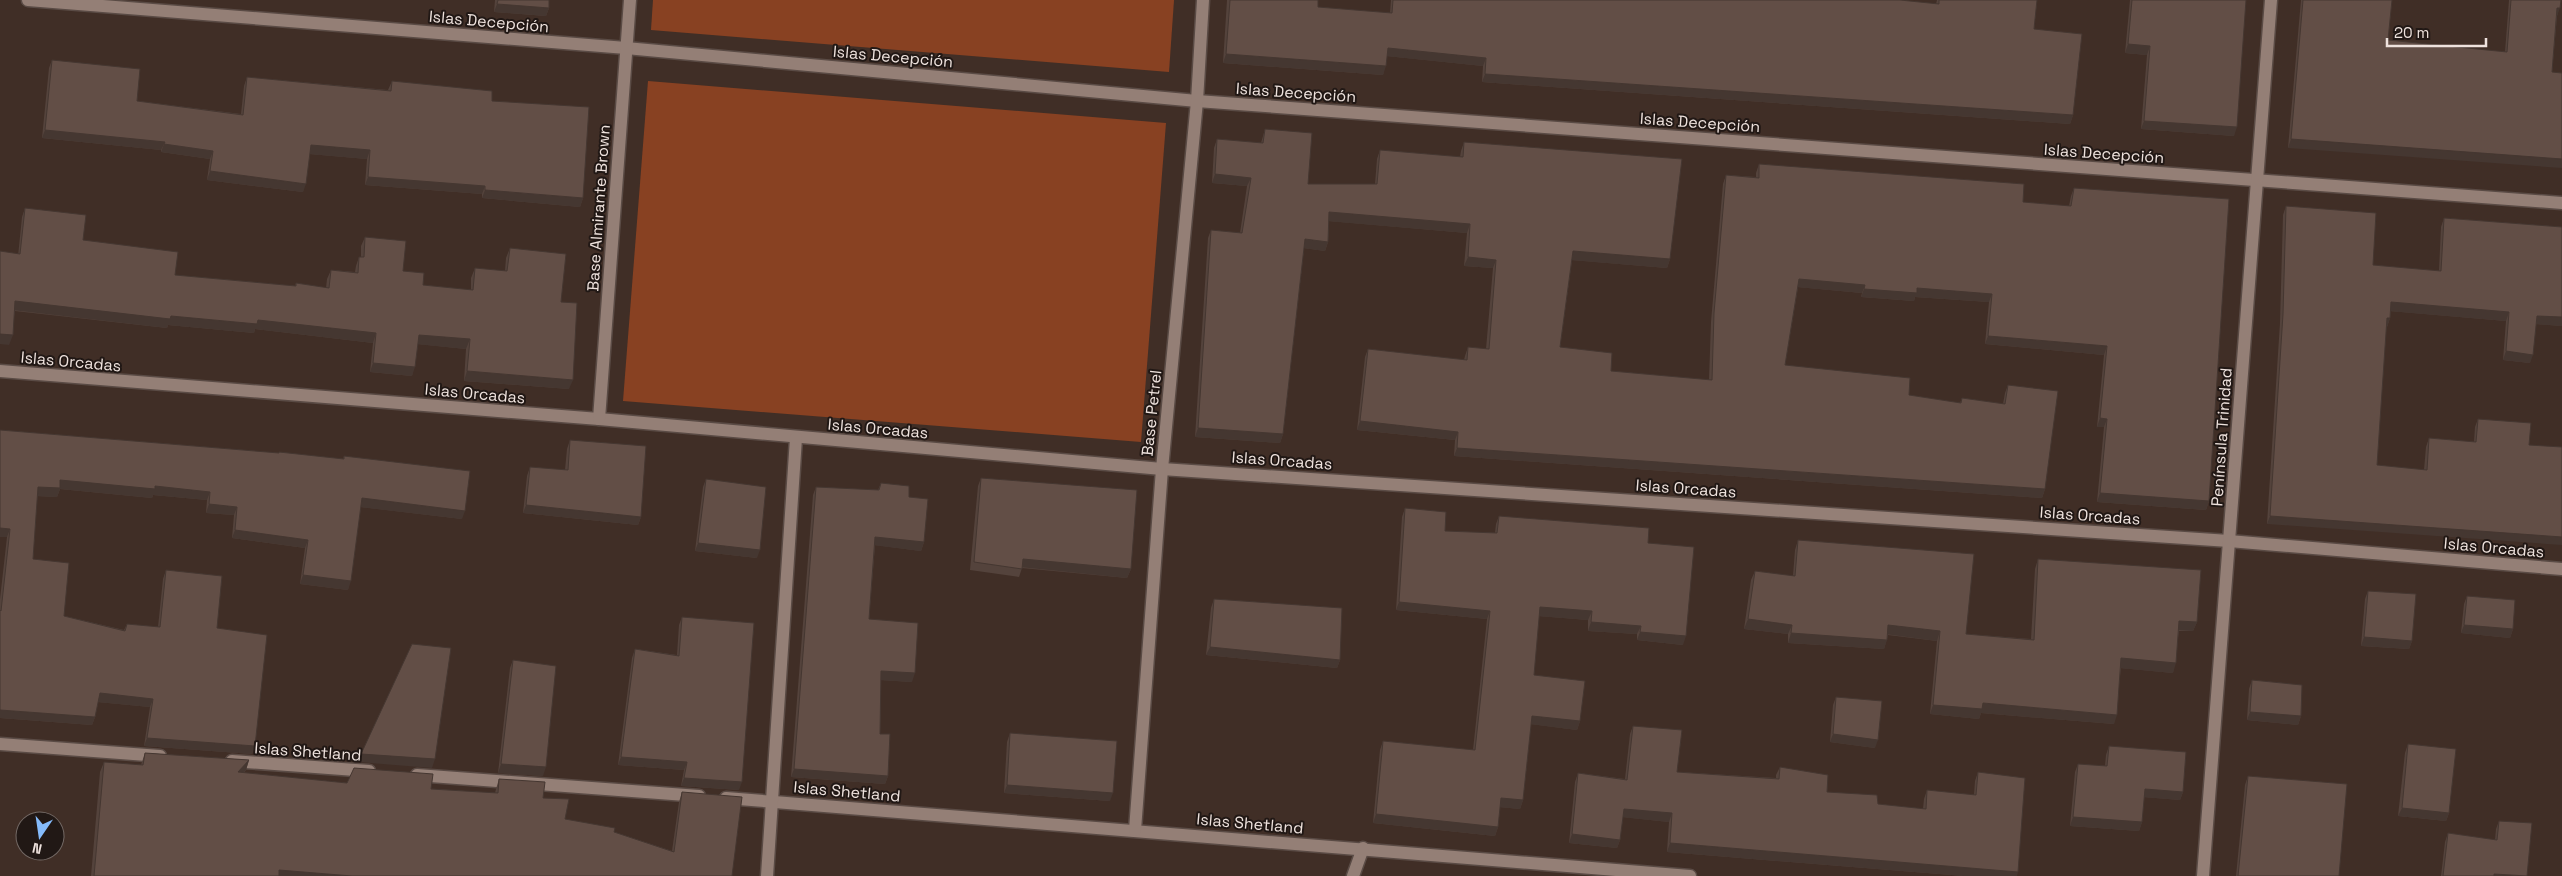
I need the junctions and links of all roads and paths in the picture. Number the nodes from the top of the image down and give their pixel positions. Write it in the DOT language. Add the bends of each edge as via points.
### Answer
graph roads {
  1 [pos="28,0"];
  2 [pos="630,0"];
  3 [pos="1203,0"];
  4 [pos="2271,0"];
  5 [pos="626,48"];
  6 [pos="1197,101"];
  7 [pos="2256,180"];
  8 [pos="2562,202"];
  9 [pos="0,372"];
  10 [pos="598,419"];
  11 [pos="796,438"];
  12 [pos="1162,468"];
  13 [pos="2229,541"];
  14 [pos="2562,569"];
  15 [pos="0,744"];
  16 [pos="168,756"];
  17 [pos="218,760"];
  18 [pos="387,773"];
  19 [pos="406,774"];
  20 [pos="773,801"];
  21 [pos="1136,830"];
  22 [pos="1363,848"];
  23 [pos="767,876"];
  24 [pos="1353,876"];
  25 [pos="1690,876"];
  26 [pos="2202,876"];
  1 -- 5 [label="street, Islas Decepción"];
  2 -- 5 [label="street, Base Almirante Brown"];
  3 -- 6 [label="street, Base Petrel"];
  4 -- 7 [label="street, Península Trinidad"];
  5 -- 6 [label="street, Islas Decepción"];
  5 -- 10 [label="street, Base Almirante Brown"];
  6 -- 7 [label="street, Islas Decepción"];
  6 -- 12 [label="street, Base Petrel"];
  7 -- 8 [label="street, Islas Decepción"];
  7 -- 13 [label="street, Península Trinidad"];
  9 -- 10 [label="street, Islas Orcadas"];
  10 -- 11 [label="street, Islas Orcadas"];
  11 -- 12 [label="street, Islas Orcadas"];
  11 -- 20 [label="street"];
  12 -- 13 [label="street, Islas Orcadas"];
  12 -- 21 [label="street, Base Petrel"];
  13 -- 14 [label="street, Islas Orcadas"];
  13 -- 26 [label="street, Península Trinidad"];
  15 -- 16 [label="street"];
  17 -- 18 [label="street, Islas Shetland"];
  19 -- 20 [label="street, Islas Shetland"];
  20 -- 21 [label="street, Islas Shetland"];
  20 -- 23 [label="street"];
  21 -- 22 [label="street, Islas Shetland"];
  22 -- 24 [label="street"];
  22 -- 25 [label="street, Islas Shetland"];
}
